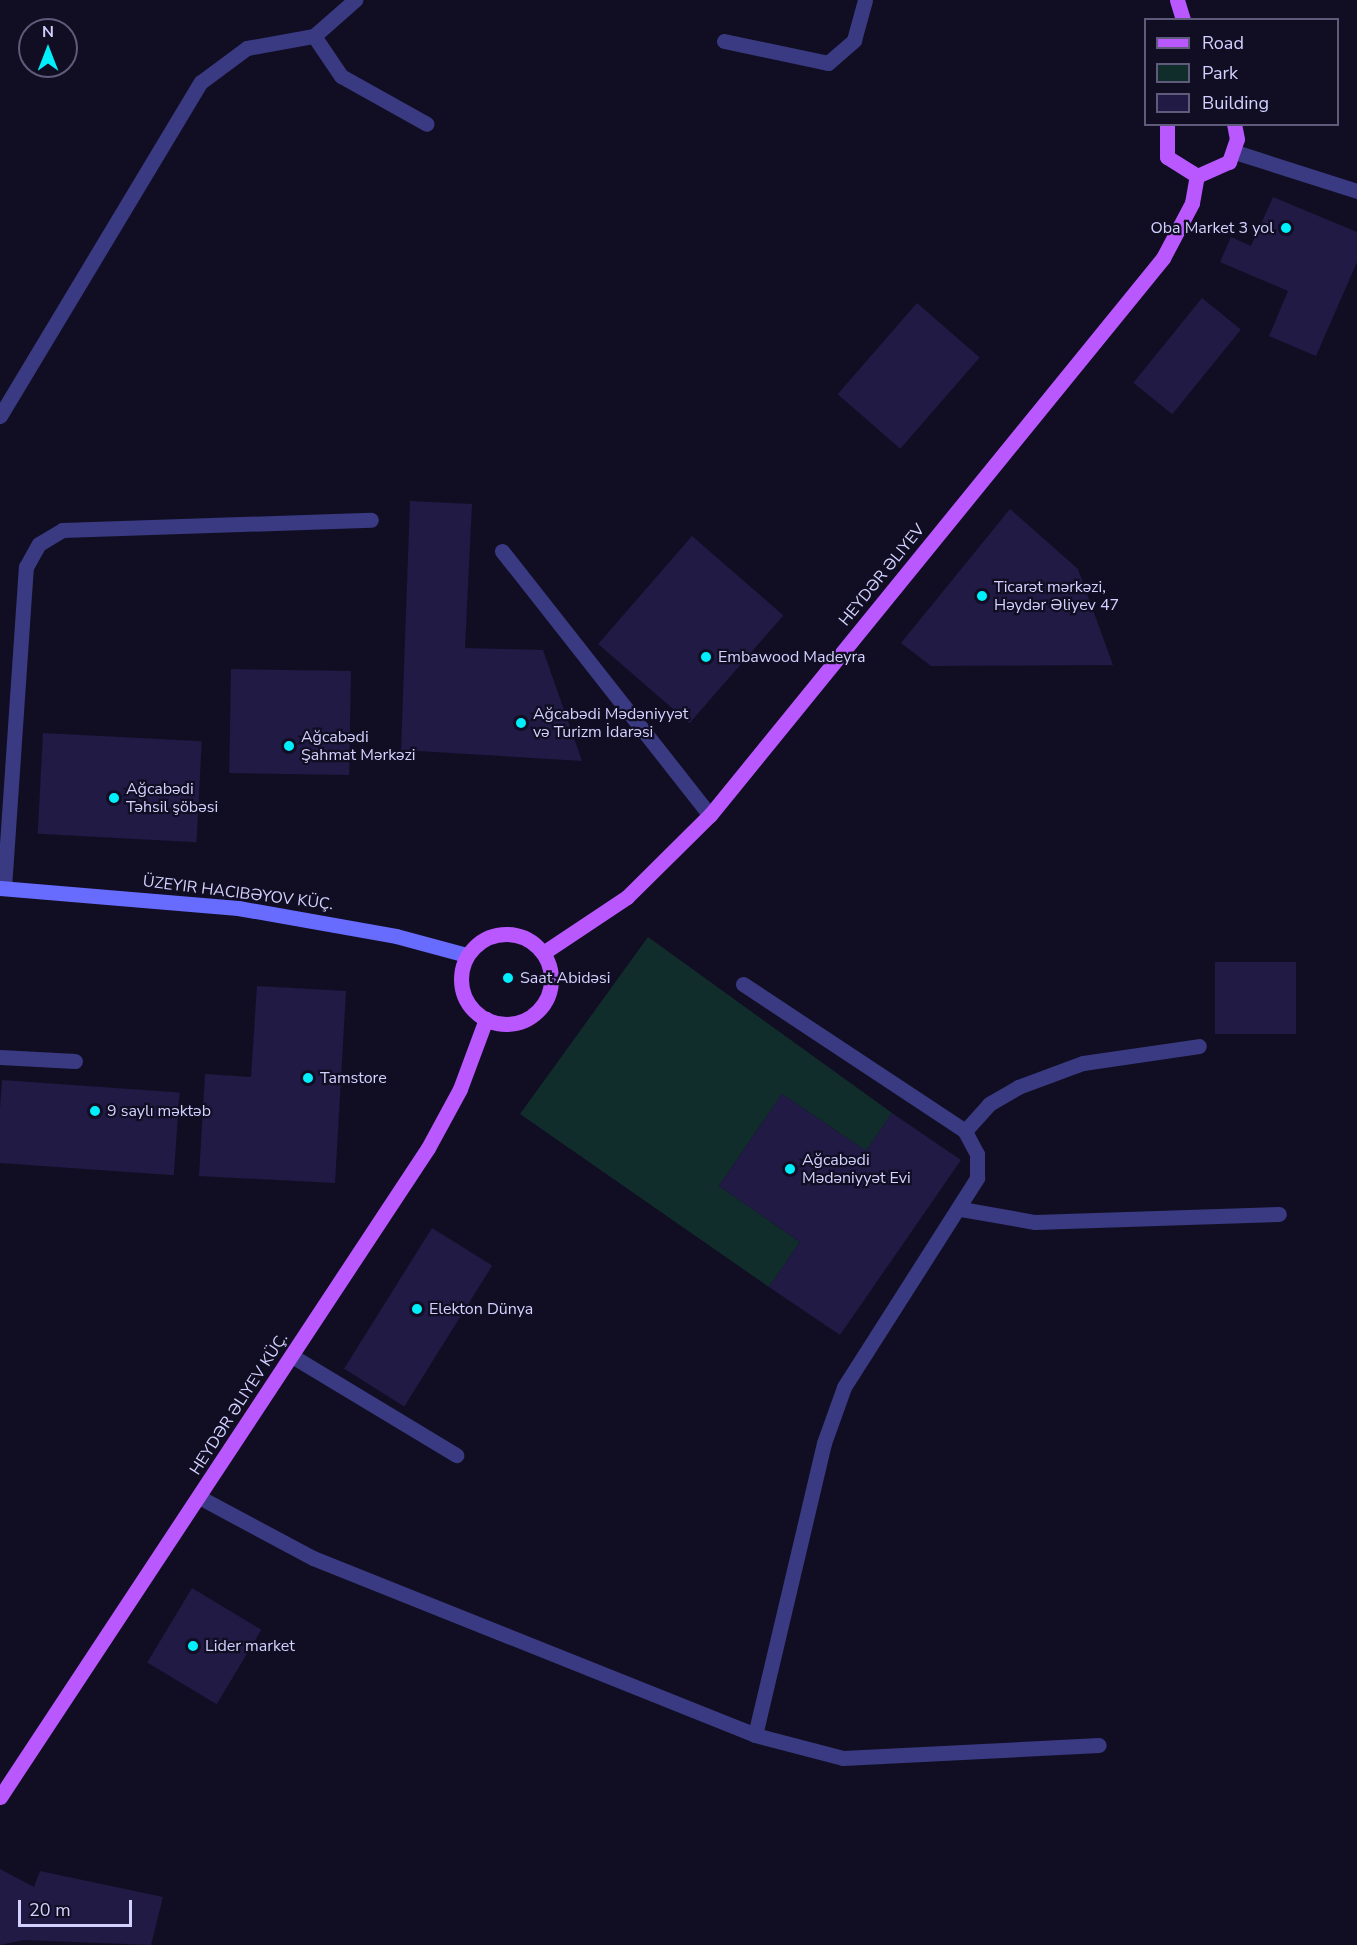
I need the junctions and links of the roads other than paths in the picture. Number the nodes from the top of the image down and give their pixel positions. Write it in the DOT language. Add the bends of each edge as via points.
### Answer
graph roads {
  1 [pos="355,0"];
  2 [pos="865,0"];
  3 [pos="1178,0"];
  4 [pos="1182,18"];
  5 [pos="314,36"];
  6 [pos="724,41"];
  7 [pos="427,124"];
  8 [pos="1167,126"];
  9 [pos="1234,126"];
  10 [pos="1235,152"];
  11 [pos="1197,176"];
  12 [pos="1357,191"];
  13 [pos="0,416"];
  14 [pos="371,520"];
  15 [pos="502,551"];
  16 [pos="710,815"];
  17 [pos="2,888"];
  18 [pos="543,953"];
  19 [pos="467,955"];
  20 [pos="743,984"];
  21 [pos="486,1019"];
  22 [pos="1199,1046"];
  23 [pos="0,1057"];
  24 [pos="75,1061"];
  25 [pos="965,1131"];
  26 [pos="961,1209"];
  27 [pos="1280,1214"];
  28 [pos="292,1356"];
  29 [pos="456,1455"];
  30 [pos="200,1497"];
  31 [pos="754,1735"];
  32 [pos="1098,1744"];
  33 [pos="0,1797"];
  1 -- 5 [label="street"];
  2 -- 6 [label="street" via="854,40 828,63"];
  3 -- 4 [label="main road"];
  5 -- 7 [label="street" via="341,76"];
  5 -- 13 [label="street" via="247,48 201,82"];
  8 -- 11 [label="main road" via="1167,157"];
  9 -- 10 [label="main road"];
  10 -- 11 [label="main road" via="1219,171"];
  10 -- 12 [label="street"];
  11 -- 16 [label="main road, HEYDƏR ƏLIYEV" via="1192,203 1162,258"];
  14 -- 17 [label="street" via="62,530 39,544 26,567"];
  15 -- 16 [label="street"];
  16 -- 18 [label="main road, HEYDƏR ƏLIYEV" via="634,891"];
  17 -- 19 [label="main road" via="260,911 396,936"];
  18 -- 19 [label="main road" via="533,942 505,934 490,936"];
  18 -- 21 [label="main road" via="552,981 541,1008 515,1024"];
  19 -- 21 [label="main road" via="462,969 465,998"];
  20 -- 25 [label="street"];
  21 -- 28 [label="main road, HEYDƏR ƏLIYEV KÜÇ." via="443,1123"];
  22 -- 25 [label="street" via="1083,1063 1018,1087 989,1104"];
  23 -- 24 [label="street"];
  25 -- 26 [label="street" via="977,1154 977,1178"];
  26 -- 27 [label="street" via="1035,1222"];
  26 -- 31 [label="street" via="844,1387 824,1443"];
  28 -- 29 [label="street"];
  28 -- 30 [label="main road, HEYDƏR ƏLIYEV KÜÇ."];
  30 -- 31 [label="street" via="314,1558"];
  30 -- 33 [label="main road, HEYDƏR ƏLIYEV KÜÇ."];
  31 -- 32 [label="street" via="843,1758"];
}
